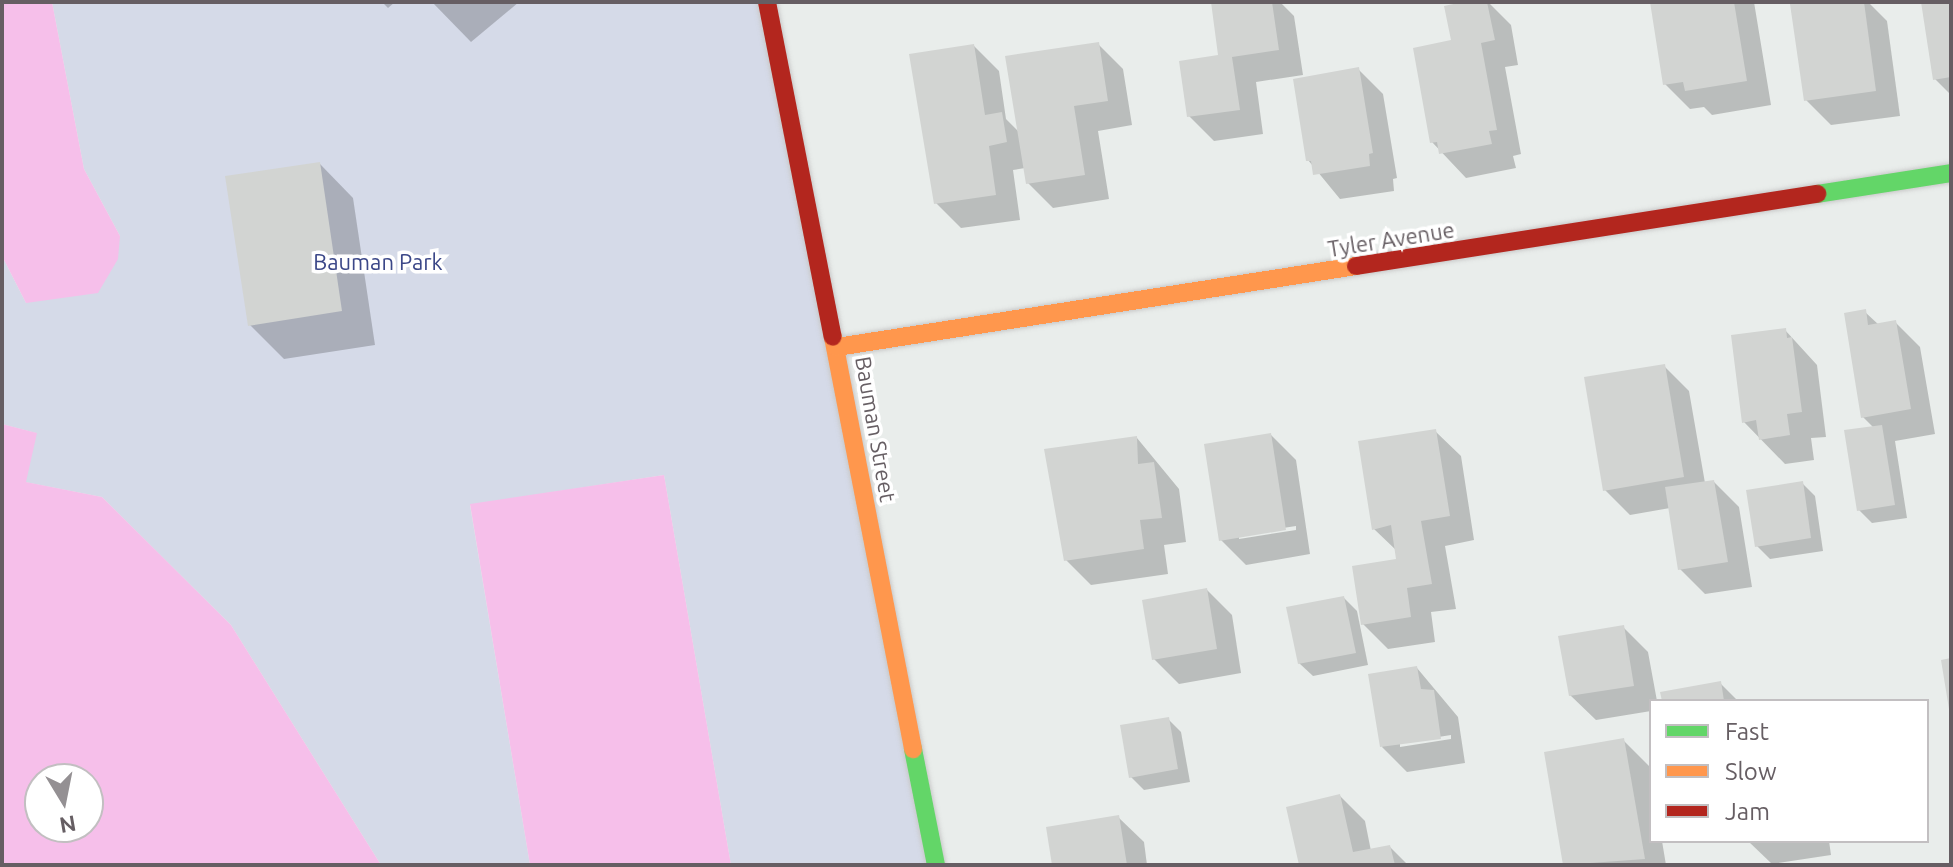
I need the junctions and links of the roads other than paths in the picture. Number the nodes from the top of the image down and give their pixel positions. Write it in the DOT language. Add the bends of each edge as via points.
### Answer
graph roads {
  1 [pos="767,2"];
  2 [pos="1951,173"];
  3 [pos="837,347"];
  4 [pos="936,865"];
  1 -- 3 [label="street, Bauman Street"];
  2 -- 3 [label="street, Tyler Avenue"];
  3 -- 4 [label="street, Bauman Street"];
}
